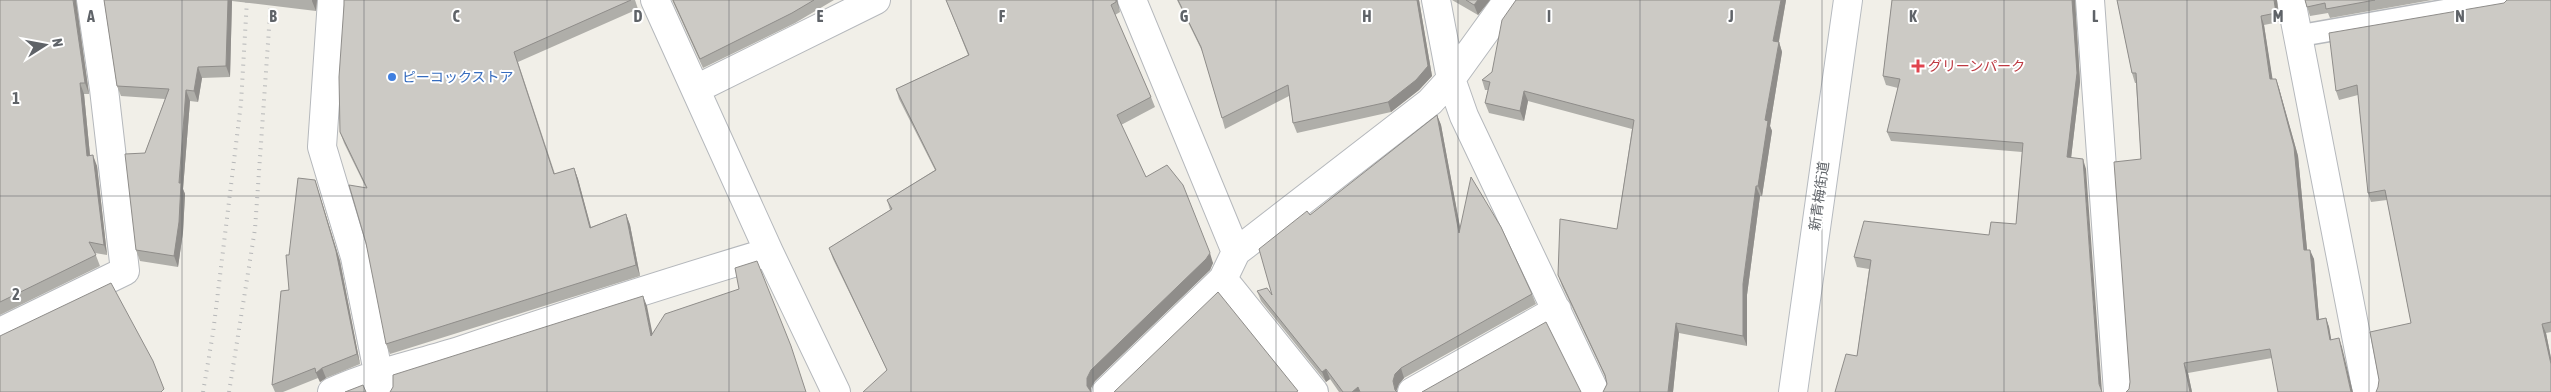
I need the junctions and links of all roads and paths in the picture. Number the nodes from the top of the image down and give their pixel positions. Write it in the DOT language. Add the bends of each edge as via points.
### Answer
graph roads {
  1 [pos="91,0"];
  2 [pos="332,0"];
  3 [pos="655,0"];
  4 [pos="876,0"];
  5 [pos="1132,0"];
  6 [pos="1436,0"];
  7 [pos="1508,0"];
  8 [pos="1848,0"];
  9 [pos="2090,0"];
  10 [pos="2292,0"];
  11 [pos="2505,0"];
  12 [pos="2298,36"];
  13 [pos="1451,79"];
  14 [pos="696,89"];
  15 [pos="769,252"];
  16 [pos="1236,252"];
  17 [pos="1223,279"];
  18 [pos="1557,310"];
  19 [pos="0,332"];
  20 [pos="380,384"];
  21 [pos="332,392"];
  22 [pos="836,392"];
  23 [pos="1106,392"];
  24 [pos="1314,392"];
  25 [pos="1412,392"];
  26 [pos="1595,392"];
  27 [pos="1793,392"];
  28 [pos="2118,392"];
  29 [pos="2367,392"];
  1 -- 19 [label="street" via="125,271"];
  2 -- 20 [label="street" via="322,147 355,257"];
  3 -- 14 [label="street"];
  4 -- 14 [label="street"];
  5 -- 16 [label="street"];
  6 -- 13 [label="street"];
  7 -- 13 [label="street"];
  8 -- 27 [label="street, 新青梅街道"];
  9 -- 28 [label="street"];
  10 -- 12 [label="street"];
  11 -- 12 [label="lane"];
  12 -- 29 [label="street"];
  13 -- 16 [label="street" via="1430,102"];
  13 -- 18 [label="street" via="1464,116"];
  14 -- 15 [label="street"];
  15 -- 20 [label="street"];
  15 -- 22 [label="street"];
  16 -- 17 [label="street"];
  17 -- 23 [label="street"];
  17 -- 24 [label="street"];
  18 -- 25 [label="street"];
  18 -- 26 [label="street"];
  20 -- 21 [label="street" via="358,380"];
}
